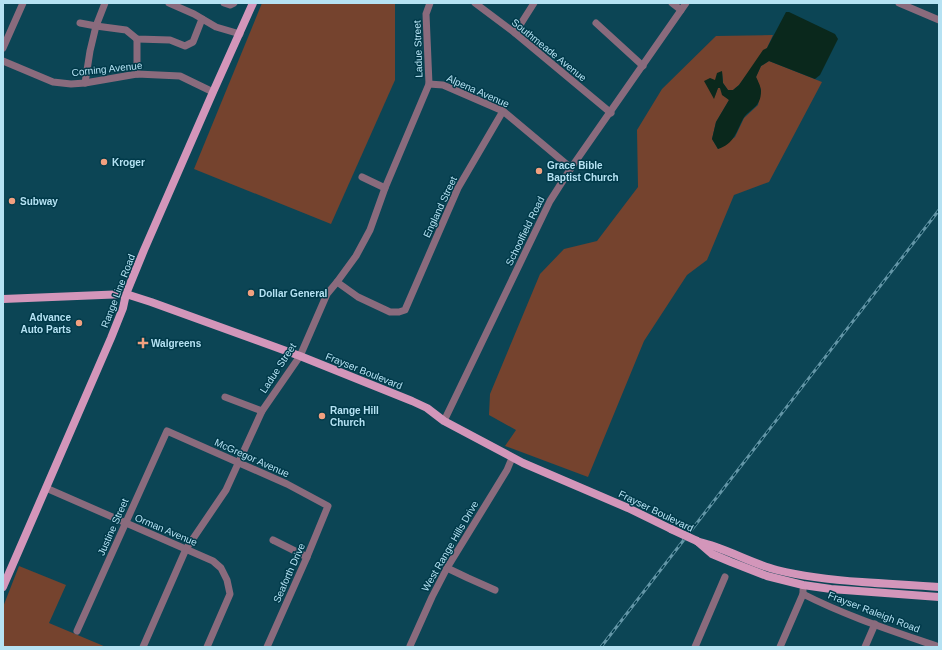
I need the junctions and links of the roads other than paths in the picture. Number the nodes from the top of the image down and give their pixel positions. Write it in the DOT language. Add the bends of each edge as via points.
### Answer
graph roads {
  1 [pos="23,3"];
  2 [pos="105,3"];
  3 [pos="169,3"];
  4 [pos="224,3"];
  5 [pos="234,3"];
  6 [pos="253,3"];
  7 [pos="430,3"];
  8 [pos="475,3"];
  9 [pos="534,3"];
  10 [pos="672,3"];
  11 [pos="686,3"];
  12 [pos="899,3"];
  13 [pos="681,10"];
  14 [pos="202,19"];
  15 [pos="939,20"];
  16 [pos="80,23"];
  17 [pos="596,23"];
  18 [pos="96,26"];
  19 [pos="514,33"];
  20 [pos="240,34"];
  21 [pos="137,39"];
  22 [pos="3,48"];
  23 [pos="3,61"];
  24 [pos="643,66"];
  25 [pos="137,74"];
  26 [pos="85,83"];
  27 [pos="429,84"];
  28 [pos="213,92"];
  29 [pos="502,111"];
  30 [pos="611,113"];
  31 [pos="571,168"];
  32 [pos="362,177"];
  33 [pos="385,188"];
  34 [pos="337,282"];
  35 [pos="126,294"];
  36 [pos="3,299"];
  37 [pos="300,356"];
  38 [pos="225,397"];
  39 [pos="262,411"];
  40 [pos="444,421"];
  41 [pos="167,431"];
  42 [pos="512,458"];
  43 [pos="239,462"];
  44 [pos="46,488"];
  45 [pos="328,506"];
  46 [pos="125,523"];
  47 [pos="273,540"];
  48 [pos="697,541"];
  49 [pos="186,549"];
  50 [pos="307,557"];
  51 [pos="447,568"];
  52 [pos="805,576"];
  53 [pos="725,577"];
  54 [pos="803,585"];
  55 [pos="3,587"];
  56 [pos="939,587"];
  57 [pos="495,590"];
  58 [pos="803,594"];
  59 [pos="939,597"];
  60 [pos="875,624"];
  61 [pos="78,631"];
  62 [pos="410,646"];
  63 [pos="143,647"];
  64 [pos="207,647"];
  65 [pos="267,647"];
  66 [pos="695,647"];
  67 [pos="780,647"];
  68 [pos="865,647"];
  69 [pos="939,647"];
  1 -- 22 [label="street"];
  2 -- 18 [label="street"];
  3 -- 14 [label="street"];
  4 -- 5 [label="street"];
  6 -- 20 [label="main road, Range Line Road"];
  7 -- 27 [label="street, Ladue Street" via="426,14"];
  8 -- 19 [label="street, Southmeade Avenue"];
  9 -- 19 [label="street"];
  10 -- 13 [label="street"];
  11 -- 13 [label="street, Schoolfield Road"];
  12 -- 15 [label="street"];
  13 -- 24 [label="street, Schoolfield Road"];
  14 -- 20 [label="street" via="219,29"];
  14 -- 21 [label="street" via="193,42 185,46 170,40"];
  16 -- 18 [label="street"];
  17 -- 24 [label="street"];
  18 -- 21 [label="street" via="126,30"];
  18 -- 26 [label="street"];
  19 -- 30 [label="street, Southmeade Avenue"];
  20 -- 28 [label="main road, Range Line Road"];
  21 -- 25 [label="street"];
  23 -- 26 [label="street, Corning Avenue" via="53,82"];
  24 -- 30 [label="street, Schoolfield Road"];
  25 -- 26 [label="street, Corning Avenue"];
  25 -- 28 [label="street, Corning Avenue" via="180,76"];
  27 -- 29 [label="street, Alpena Avenue" via="443,85"];
  27 -- 33 [label="street, Ladue Street"];
  28 -- 35 [label="main road, Range Line Road"];
  29 -- 31 [label="street, Alpena Avenue"];
  29 -- 34 [label="street, England Street" via="458,188 405,310 390,312 358,297"];
  30 -- 31 [label="street, Schoolfield Road"];
  31 -- 40 [label="street, Schoolfield Road" via="550,201"];
  32 -- 33 [label="street"];
  33 -- 34 [label="street, Ladue Street" via="370,230 356,256"];
  34 -- 37 [label="street, Ladue Street" via="327,294"];
  35 -- 36 [label="main road, Frayser Boulevard"];
  35 -- 37 [label="main road, Frayser Boulevard"];
  35 -- 44 [label="main road, Range Line Road" via="111,338"];
  37 -- 39 [label="street, Ladue Street"];
  37 -- 40 [label="main road, Frayser Boulevard" via="412,401"];
  38 -- 39 [label="street"];
  39 -- 43 [label="street, Ladue Street"];
  40 -- 42 [label="main road, Frayser Boulevard"];
  41 -- 43 [label="street, McGregor Avenue"];
  41 -- 46 [label="street, Justine Street"];
  42 -- 48 [label="main road, Frayser Boulevard, bridge"];
  42 -- 51 [label="street, West Range Hills Drive"];
  43 -- 45 [label="street, McGregor Avenue"];
  43 -- 49 [label="street, Ladue Street" via="226,490"];
  44 -- 46 [label="street, Orman Avenue"];
  44 -- 55 [label="main road, Range Line Road"];
  45 -- 50 [label="street, Seaforth Drive"];
  46 -- 49 [label="street, Orman Avenue"];
  46 -- 61 [label="street, Justine Street"];
  47 -- 50 [label="street"];
  48 -- 52 [label="main road" via="776,570"];
  48 -- 54 [label="main road" via="712,554 731,562 766,576"];
  49 -- 63 [label="street, Ladue Street"];
  49 -- 64 [label="street, Orman Avenue" via="213,561 221,568 227,580 230,594"];
  50 -- 65 [label="street, Seaforth Drive"];
  51 -- 57 [label="street"];
  51 -- 62 [label="street, West Range Hills Drive"];
  52 -- 54 [label="street"];
  52 -- 56 [label="main road"];
  53 -- 66 [label="street"];
  54 -- 58 [label="street"];
  54 -- 59 [label="main road"];
  58 -- 60 [label="street, Frayser Raleigh Road"];
  58 -- 67 [label="street"];
  60 -- 68 [label="street"];
  60 -- 69 [label="street, Frayser Raleigh Road"];
}
